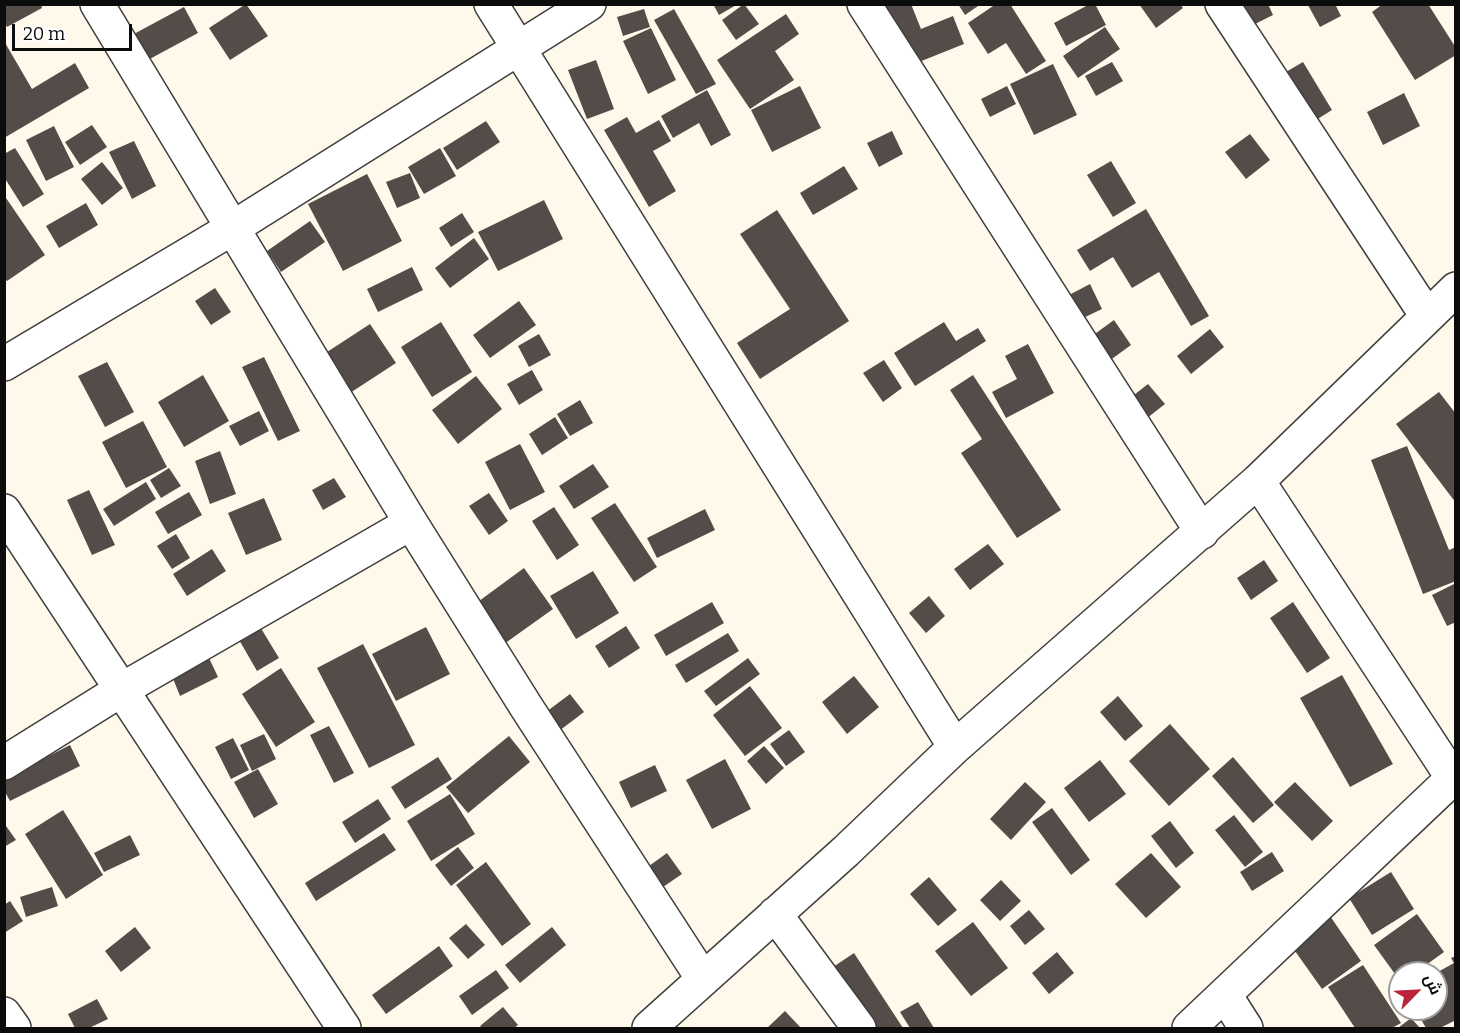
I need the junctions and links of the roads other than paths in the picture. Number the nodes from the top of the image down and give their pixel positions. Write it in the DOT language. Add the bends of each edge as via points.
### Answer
graph roads {
  1 [pos="98,4"];
  2 [pos="491,4"];
  3 [pos="589,4"];
  4 [pos="864,4"];
  5 [pos="1222,4"];
  6 [pos="518,49"];
  7 [pos="231,229"];
  8 [pos="1455,289"];
  9 [pos="1427,316"];
  10 [pos="4,364"];
  11 [pos="1258,481"];
  12 [pos="4,511"];
  13 [pos="411,523"];
  14 [pos="1202,532"];
  15 [pos="121,690"];
  16 [pos="955,747"];
  17 [pos="4,763"];
  18 [pos="1454,781"];
  19 [pos="775,914"];
  20 [pos="703,979"];
  21 [pos="1225,995"];
  22 [pos="4,1014"];
  23 [pos="14,1029"];
  24 [pos="344,1029"];
  25 [pos="649,1029"];
  26 [pos="859,1029"];
  27 [pos="1189,1029"];
  28 [pos="1246,1029"];
  1 -- 7 [label="street"];
  2 -- 6 [label="street"];
  3 -- 6 [label="street"];
  4 -- 14 [label="street"];
  5 -- 9 [label="street"];
  6 -- 7 [label="street"];
  6 -- 16 [label="street"];
  7 -- 10 [label="street"];
  7 -- 13 [label="street"];
  8 -- 9 [label="street"];
  9 -- 11 [label="street"];
  11 -- 14 [label="street"];
  11 -- 18 [label="street"];
  12 -- 15 [label="street"];
  13 -- 15 [label="street"];
  13 -- 20 [label="street"];
  14 -- 16 [label="street"];
  15 -- 17 [label="street"];
  15 -- 24 [label="street"];
  16 -- 19 [label="street"];
  18 -- 21 [label="street"];
  19 -- 20 [label="street"];
  19 -- 26 [label="street"];
  20 -- 25 [label="street"];
  21 -- 27 [label="street"];
  21 -- 28 [label="street"];
  22 -- 23 [label="street"];
}
